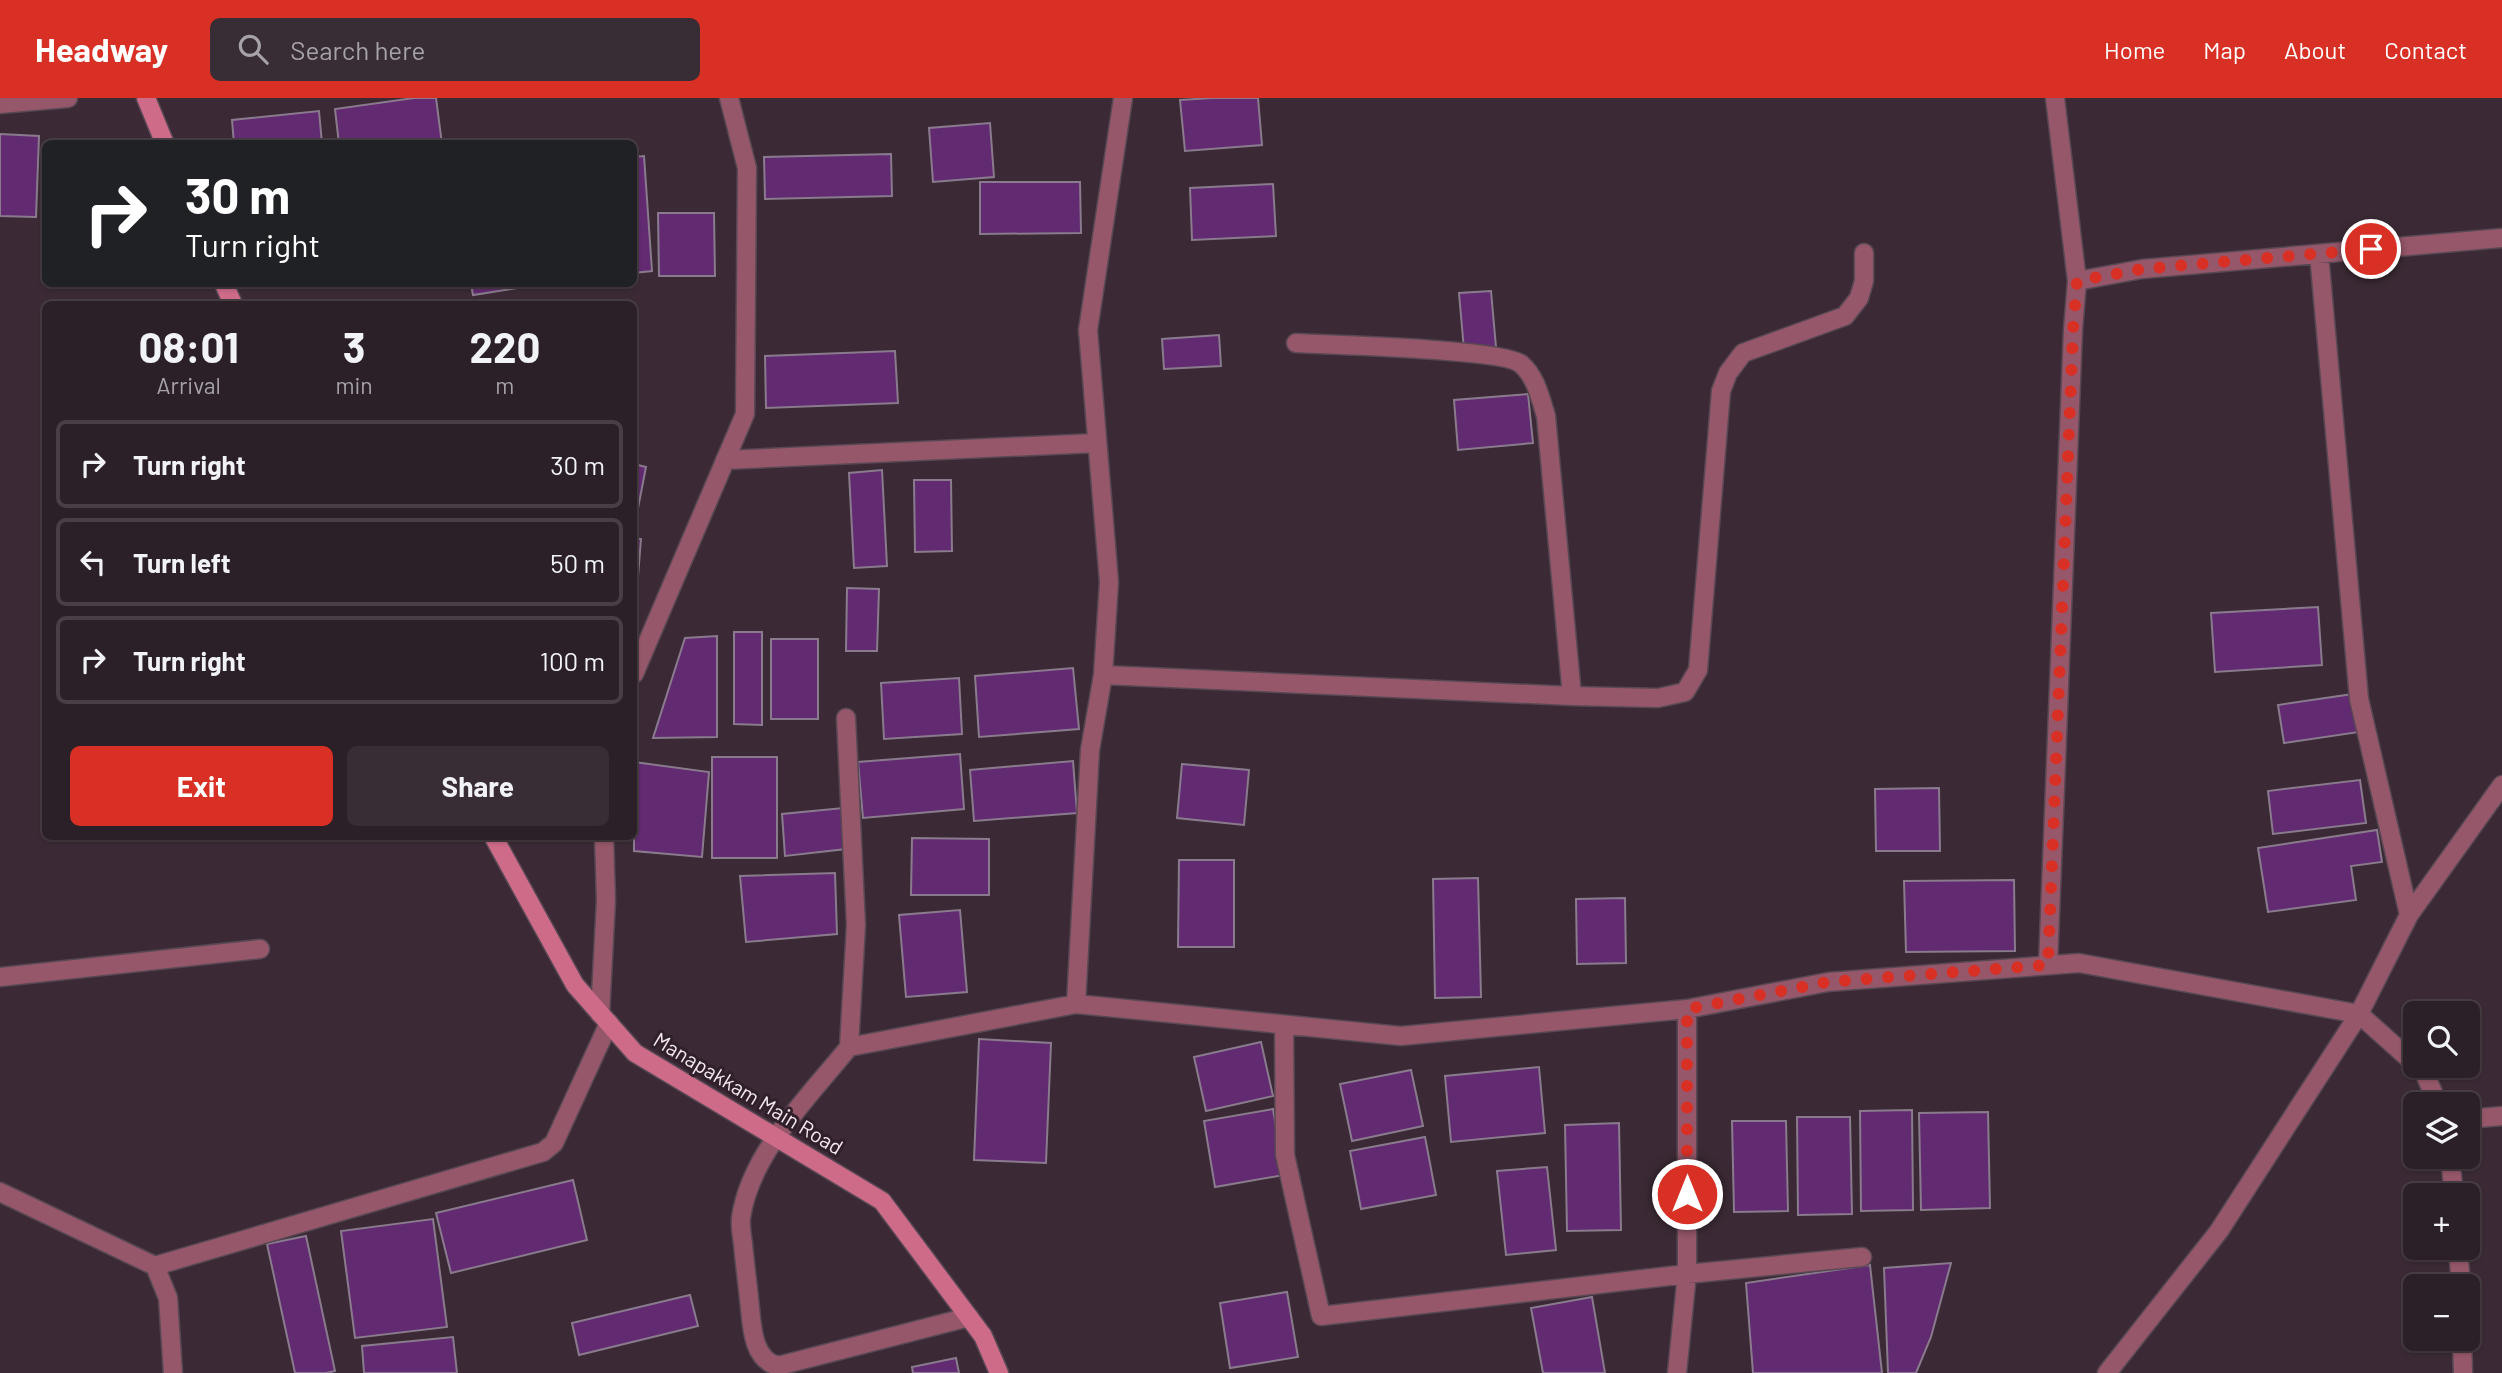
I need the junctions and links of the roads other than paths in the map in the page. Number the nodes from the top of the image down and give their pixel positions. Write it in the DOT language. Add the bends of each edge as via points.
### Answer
graph roads {
  1 [pos="68,98"];
  2 [pos="146,98"];
  3 [pos="729,98"];
  4 [pos="1123,98"];
  5 [pos="2055,98"];
  6 [pos="0,104"];
  7 [pos="163,140"];
  8 [pos="2502,238"];
  9 [pos="1864,253"];
  10 [pos="2319,254"];
  11 [pos="2077,281"];
  12 [pos="1296,343"];
  13 [pos="1097,443"];
  14 [pos="725,460"];
  15 [pos="637,667"];
  16 [pos="1103,675"];
  17 [pos="1572,696"];
  18 [pos="846,718"];
  19 [pos="2502,785"];
  20 [pos="495,840"];
  21 [pos="604,840"];
  22 [pos="2409,915"];
  23 [pos="260,949"];
  24 [pos="2048,965"];
  25 [pos="0,977"];
  26 [pos="1076,1004"];
  27 [pos="1687,1009"];
  28 [pos="2359,1014"];
  29 [pos="605,1018"];
  30 [pos="1284,1025"];
  31 [pos="849,1048"];
  32 [pos="2403,1053"];
  33 [pos="2502,1116"];
  34 [pos="2480,1118"];
  35 [pos="775,1138"];
  36 [pos="0,1192"];
  37 [pos="1862,1257"];
  38 [pos="155,1266"];
  39 [pos="1687,1274"];
  40 [pos="969,1317"];
  41 [pos="2462,1351"];
  42 [pos="173,1373"];
  43 [pos="999,1373"];
  44 [pos="1677,1373"];
  45 [pos="2107,1373"];
  46 [pos="2463,1373"];
  1 -- 6 [label="street"];
  2 -- 7 [label="main road"];
  3 -- 14 [label="street" via="747,168 745,414"];
  4 -- 13 [label="street" via="1088,330"];
  5 -- 11 [label="street"];
  8 -- 10 [label="street"];
  9 -- 17 [label="street" via="1859,298 1845,316 1743,353 1724,382 1698,670 1685,692 1658,698"];
  10 -- 11 [label="street" via="2142,269"];
  10 -- 22 [label="street" via="2359,699"];
  11 -- 24 [label="street"];
  12 -- 17 [label="street" via="1488,354 1520,362 1536,383 1546,416"];
  13 -- 14 [label="street"];
  13 -- 16 [label="street" via="1109,582"];
  14 -- 15 [label="street"];
  16 -- 17 [label="street"];
  16 -- 26 [label="street" via="1090,750"];
  18 -- 31 [label="street" via="856,925"];
  19 -- 22 [label="street"];
  20 -- 29 [label="main road, Manapakkam Main Road" via="575,985"];
  21 -- 29 [label="street"];
  22 -- 28 [label="street"];
  23 -- 25 [label="street"];
  24 -- 27 [label="street" via="1828,982"];
  24 -- 28 [label="street" via="2079,963"];
  26 -- 30 [label="street"];
  26 -- 31 [label="street"];
  27 -- 30 [label="street" via="1401,1036"];
  27 -- 39 [label="street"];
  28 -- 32 [label="street"];
  28 -- 45 [label="street" via="2219,1231"];
  29 -- 35 [label="main road, Manapakkam Main Road" via="635,1053"];
  29 -- 38 [label="street" via="554,1143 543,1152"];
  30 -- 39 [label="street" via="1285,1156 1321,1316"];
  31 -- 35 [label="street"];
  33 -- 34 [label="street"];
  35 -- 40 [label="main road, Manapakkam Main Road" via="882,1201"];
  35 -- 40 [label="street" via="753,1174 741,1220 751,1325 761,1357 778,1366"];
  36 -- 38 [label="street"];
  37 -- 39 [label="street"];
  38 -- 42 [label="street" via="168,1298"];
  39 -- 44 [label="street"];
  40 -- 43 [label="main road, Manapakkam Main Road"];
  41 -- 46 [label="street"];
}
